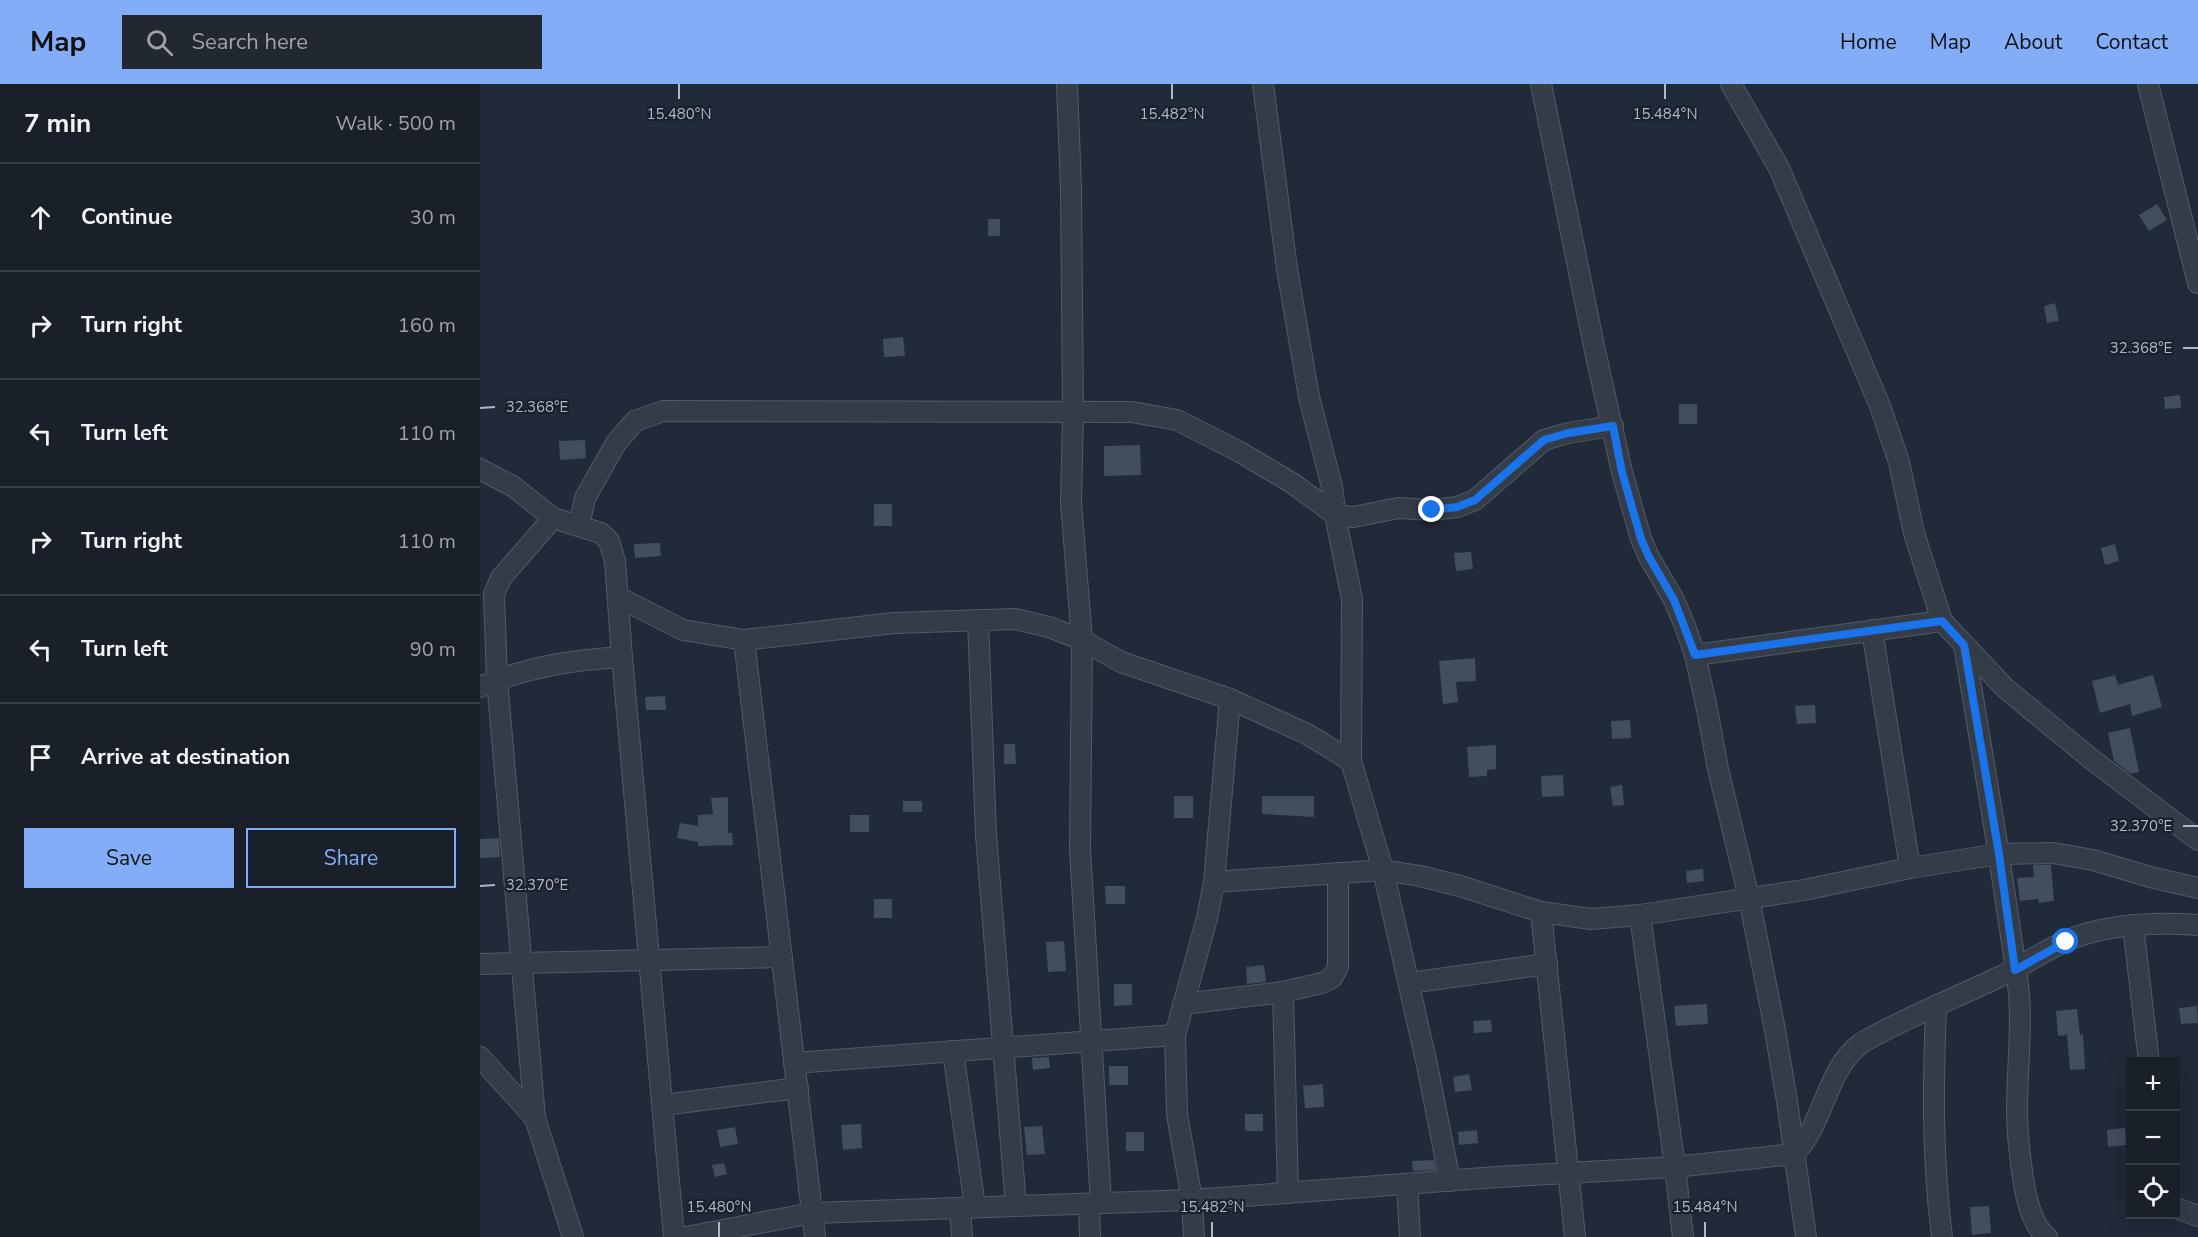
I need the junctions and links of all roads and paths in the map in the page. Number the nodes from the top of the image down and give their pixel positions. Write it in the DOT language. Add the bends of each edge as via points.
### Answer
graph roads {
  1 [pos="1067,84"];
  2 [pos="1263,84"];
  3 [pos="1541,84"];
  4 [pos="1731,84"];
  5 [pos="2148,84"];
  6 [pos="2198,283"];
  7 [pos="1073,413"];
  8 [pos="1613,426"];
  9 [pos="480,468"];
  10 [pos="1336,515"];
  11 [pos="553,518"];
  12 [pos="579,526"];
  13 [pos="618,597"];
  14 [pos="978,620"];
  15 [pos="1942,621"];
  16 [pos="1872,630"];
  17 [pos="744,640"];
  18 [pos="1082,640"];
  19 [pos="1964,645"];
  20 [pos="1695,655"];
  21 [pos="622,657"];
  22 [pos="489,683"];
  23 [pos="1230,699"];
  24 [pos="1351,761"];
  25 [pos="2198,840"];
  26 [pos="1999,854"];
  27 [pos="1910,868"];
  28 [pos="1383,870"];
  29 [pos="1338,873"];
  30 [pos="1214,882"];
  31 [pos="2198,888"];
  32 [pos="1749,898"];
  33 [pos="1541,912"];
  34 [pos="1640,915"];
  35 [pos="2198,925"];
  36 [pos="2133,926"];
  37 [pos="782,957"];
  38 [pos="649,960"];
  39 [pos="520,963"];
  40 [pos="480,964"];
  41 [pos="1547,964"];
  42 [pos="2015,970"];
  43 [pos="1409,983"];
  44 [pos="1283,992"];
  45 [pos="1183,1004"];
  46 [pos="1936,1006"];
  47 [pos="1175,1035"];
  48 [pos="1091,1041"];
  49 [pos="1005,1048"];
  50 [pos="952,1051"];
  51 [pos="480,1057"];
  52 [pos="2148,1057"];
  53 [pos="794,1063"];
  54 [pos="798,1088"];
  55 [pos="663,1105"];
  56 [pos="535,1118"];
  57 [pos="1794,1154"];
  58 [pos="1675,1167"];
  59 [pos="1569,1172"];
  60 [pos="1450,1181"];
  61 [pos="1407,1184"];
  62 [pos="1288,1193"];
  63 [pos="1192,1200"];
  64 [pos="1095,1204"];
  65 [pos="1016,1206"];
  66 [pos="968,1208"];
  67 [pos="2180,1210"];
  68 [pos="812,1213"];
  69 [pos="2198,1216"];
  70 [pos="573,1237"];
  71 [pos="674,1237"];
  72 [pos="686,1237"];
  73 [pos="814,1237"];
  74 [pos="962,1237"];
  75 [pos="1090,1237"];
  76 [pos="1194,1237"];
  77 [pos="1410,1237"];
  78 [pos="1575,1237"];
  79 [pos="1683,1237"];
  80 [pos="1806,1237"];
  81 [pos="1942,1237"];
  82 [pos="2047,1237"];
  1 -- 7 [label="street"];
  2 -- 10 [label="street" via="1288,280"];
  3 -- 8 [label="street"];
  4 -- 15 [label="street" via="1779,168 1880,406"];
  5 -- 6 [label="street"];
  7 -- 10 [label="street" via="1132,412 1177,420 1275,472"];
  7 -- 12 [label="street" via="663,411 635,421 616,443 585,498"];
  7 -- 18 [label="street" via="1071,503"];
  8 -- 10 [label="street" via="1544,440 1475,500 1457,507 1399,508 1353,517"];
  8 -- 20 [label="street" via="1641,539 1674,600"];
  9 -- 11 [label="street" via="514,487"];
  10 -- 24 [label="street" via="1352,599"];
  11 -- 12 [label="street"];
  11 -- 22 [label="street" via="501,578 494,594"];
  12 -- 13 [label="street" via="601,533 609,541"];
  13 -- 17 [label="street" via="683,630"];
  13 -- 21 [label="street"];
  14 -- 17 [label="street" via="894,623"];
  14 -- 18 [label="street" via="1015,619"];
  14 -- 49 [label="street" via="986,835"];
  15 -- 16 [label="street"];
  15 -- 19 [label="street"];
  16 -- 20 [label="street"];
  16 -- 27 [label="street"];
  17 -- 37 [label="street"];
  18 -- 23 [label="street" via="1121,662"];
  18 -- 48 [label="street" via="1080,849"];
  19 -- 25 [label="street" via="2005,688 2090,759"];
  19 -- 26 [label="street"];
  20 -- 32 [label="street"];
  21 -- 22 [label="street" via="575,660"];
  21 -- 38 [label="street"];
  22 -- 39 [label="street"];
  23 -- 24 [label="street" via="1307,734"];
  23 -- 30 [label="street"];
  24 -- 28 [label="street"];
  26 -- 27 [label="street"];
  26 -- 31 [label="street" via="2053,853"];
  26 -- 42 [label="street"];
  27 -- 32 [label="street"];
  28 -- 29 [label="street"];
  28 -- 33 [label="street" via="1460,886"];
  28 -- 43 [label="street"];
  29 -- 30 [label="street"];
  29 -- 44 [label="street" via="1338,967 1332,978 1322,983"];
  30 -- 45 [label="street"];
  32 -- 34 [label="street"];
  32 -- 57 [label="street"];
  33 -- 34 [label="street" via="1591,919"];
  33 -- 41 [label="street"];
  34 -- 58 [label="street"];
  35 -- 36 [label="street"];
  36 -- 42 [label="street" via="2066,942"];
  36 -- 52 [label="street"];
  37 -- 38 [label="street"];
  37 -- 53 [label="street"];
  38 -- 39 [label="street"];
  38 -- 55 [label="street"];
  39 -- 40 [label="street"];
  39 -- 56 [label="street"];
  41 -- 43 [label="street"];
  41 -- 59 [label="street"];
  42 -- 46 [label="street"];
  42 -- 82 [label="street" via="2021,1019 2017,1089 2021,1169 2036,1224"];
  43 -- 60 [label="street"];
  44 -- 45 [label="street"];
  44 -- 62 [label="street"];
  45 -- 47 [label="street"];
  46 -- 57 [label="street" via="1859,1045 1835,1079 1810,1135"];
  46 -- 81 [label="street" via="1933,1125"];
  47 -- 48 [label="street"];
  47 -- 63 [label="street" via="1177,1114"];
  48 -- 49 [label="street"];
  48 -- 64 [label="street"];
  49 -- 50 [label="street"];
  49 -- 65 [label="street"];
  50 -- 53 [label="street"];
  50 -- 66 [label="street"];
  51 -- 56 [label="street"];
  53 -- 54 [label="street"];
  54 -- 55 [label="street"];
  54 -- 68 [label="street"];
  55 -- 71 [label="street"];
  56 -- 70 [label="street"];
  57 -- 58 [label="street"];
  57 -- 80 [label="street"];
  58 -- 59 [label="street"];
  58 -- 79 [label="street"];
  59 -- 60 [label="street"];
  59 -- 78 [label="street"];
  60 -- 61 [label="street"];
  61 -- 62 [label="street"];
  61 -- 77 [label="street"];
  62 -- 63 [label="street"];
  63 -- 64 [label="street"];
  63 -- 76 [label="street"];
  64 -- 65 [label="street"];
  64 -- 75 [label="street"];
  65 -- 66 [label="street"];
  66 -- 68 [label="street"];
  66 -- 74 [label="street"];
  67 -- 69 [label="street"];
  68 -- 72 [label="street"];
  68 -- 73 [label="street"];
}
